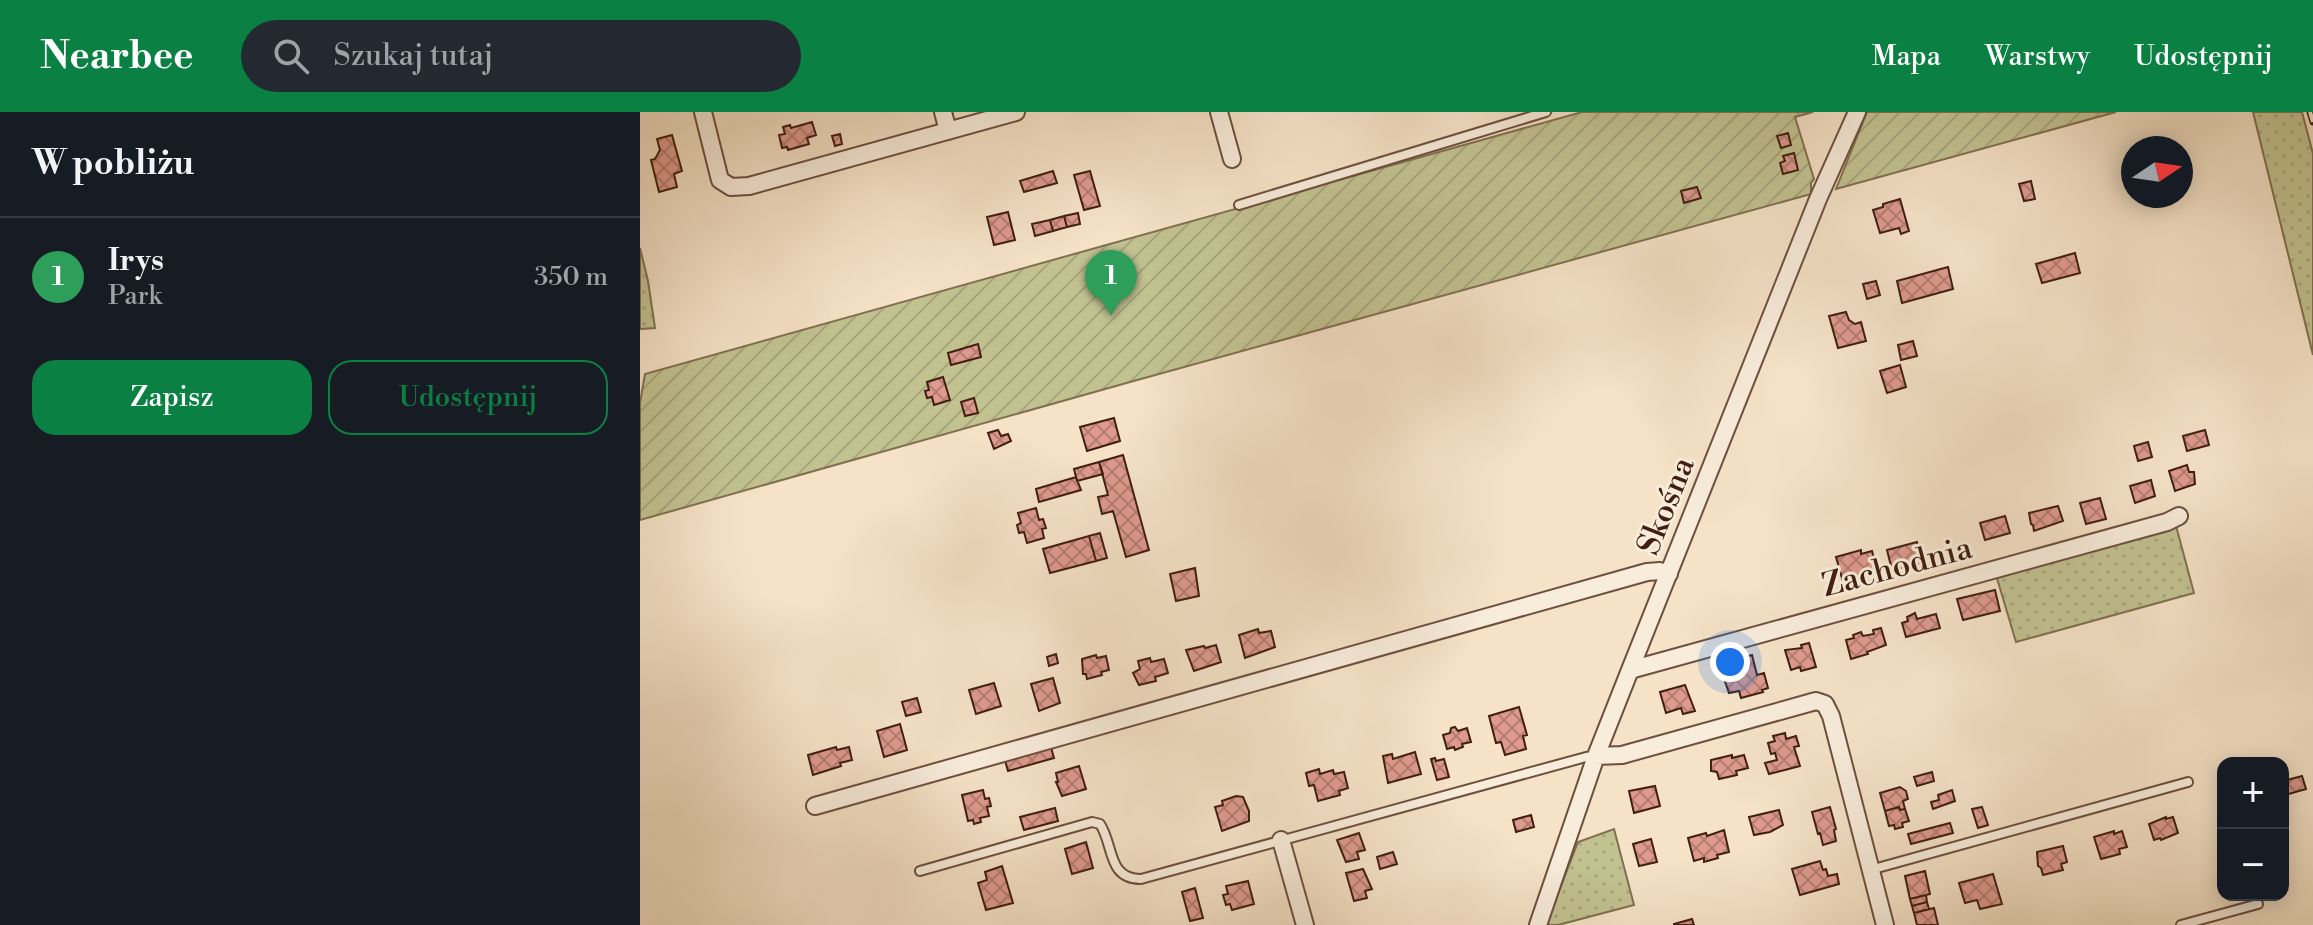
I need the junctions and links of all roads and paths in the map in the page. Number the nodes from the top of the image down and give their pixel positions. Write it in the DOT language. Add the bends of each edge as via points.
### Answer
graph roads {
  1 [pos="703,112"];
  2 [pos="943,112"];
  3 [pos="1016,112"];
  4 [pos="1219,112"];
  5 [pos="1546,112"];
  6 [pos="1857,112"];
  7 [pos="948,131"];
  8 [pos="1232,159"];
  9 [pos="1239,205"];
  10 [pos="2179,516"];
  11 [pos="1669,574"];
  12 [pos="1630,670"];
  13 [pos="1596,756"];
  14 [pos="2188,782"];
  15 [pos="815,806"];
  16 [pos="1281,840"];
  17 [pos="1870,870"];
  18 [pos="920,871"];
  19 [pos="2258,904"];
  20 [pos="1305,925"];
  21 [pos="1538,925"];
  22 [pos="1885,925"];
  23 [pos="2181,925"];
  1 -- 7 [label="street" via="720,180 731,187"];
  2 -- 7 [label="street"];
  3 -- 7 [label="street"];
  4 -- 8 [label="street"];
  5 -- 9 [label="lane"];
  6 -- 11 [label="street, Skośna"];
  10 -- 12 [label="street, Zachodnia"];
  11 -- 12 [label="street, Skośna"];
  11 -- 15 [label="street" via="1647,572"];
  12 -- 13 [label="street, Skośna"];
  13 -- 16 [label="lane"];
  13 -- 17 [label="street" via="1622,755 1816,701 1825,704"];
  13 -- 21 [label="street, Skośna"];
  14 -- 17 [label="lane"];
  16 -- 18 [label="lane" via="1134,879 1117,868 1104,830 1092,822"];
  16 -- 20 [label="street"];
  17 -- 22 [label="street"];
  19 -- 23 [label="lane"];
}
